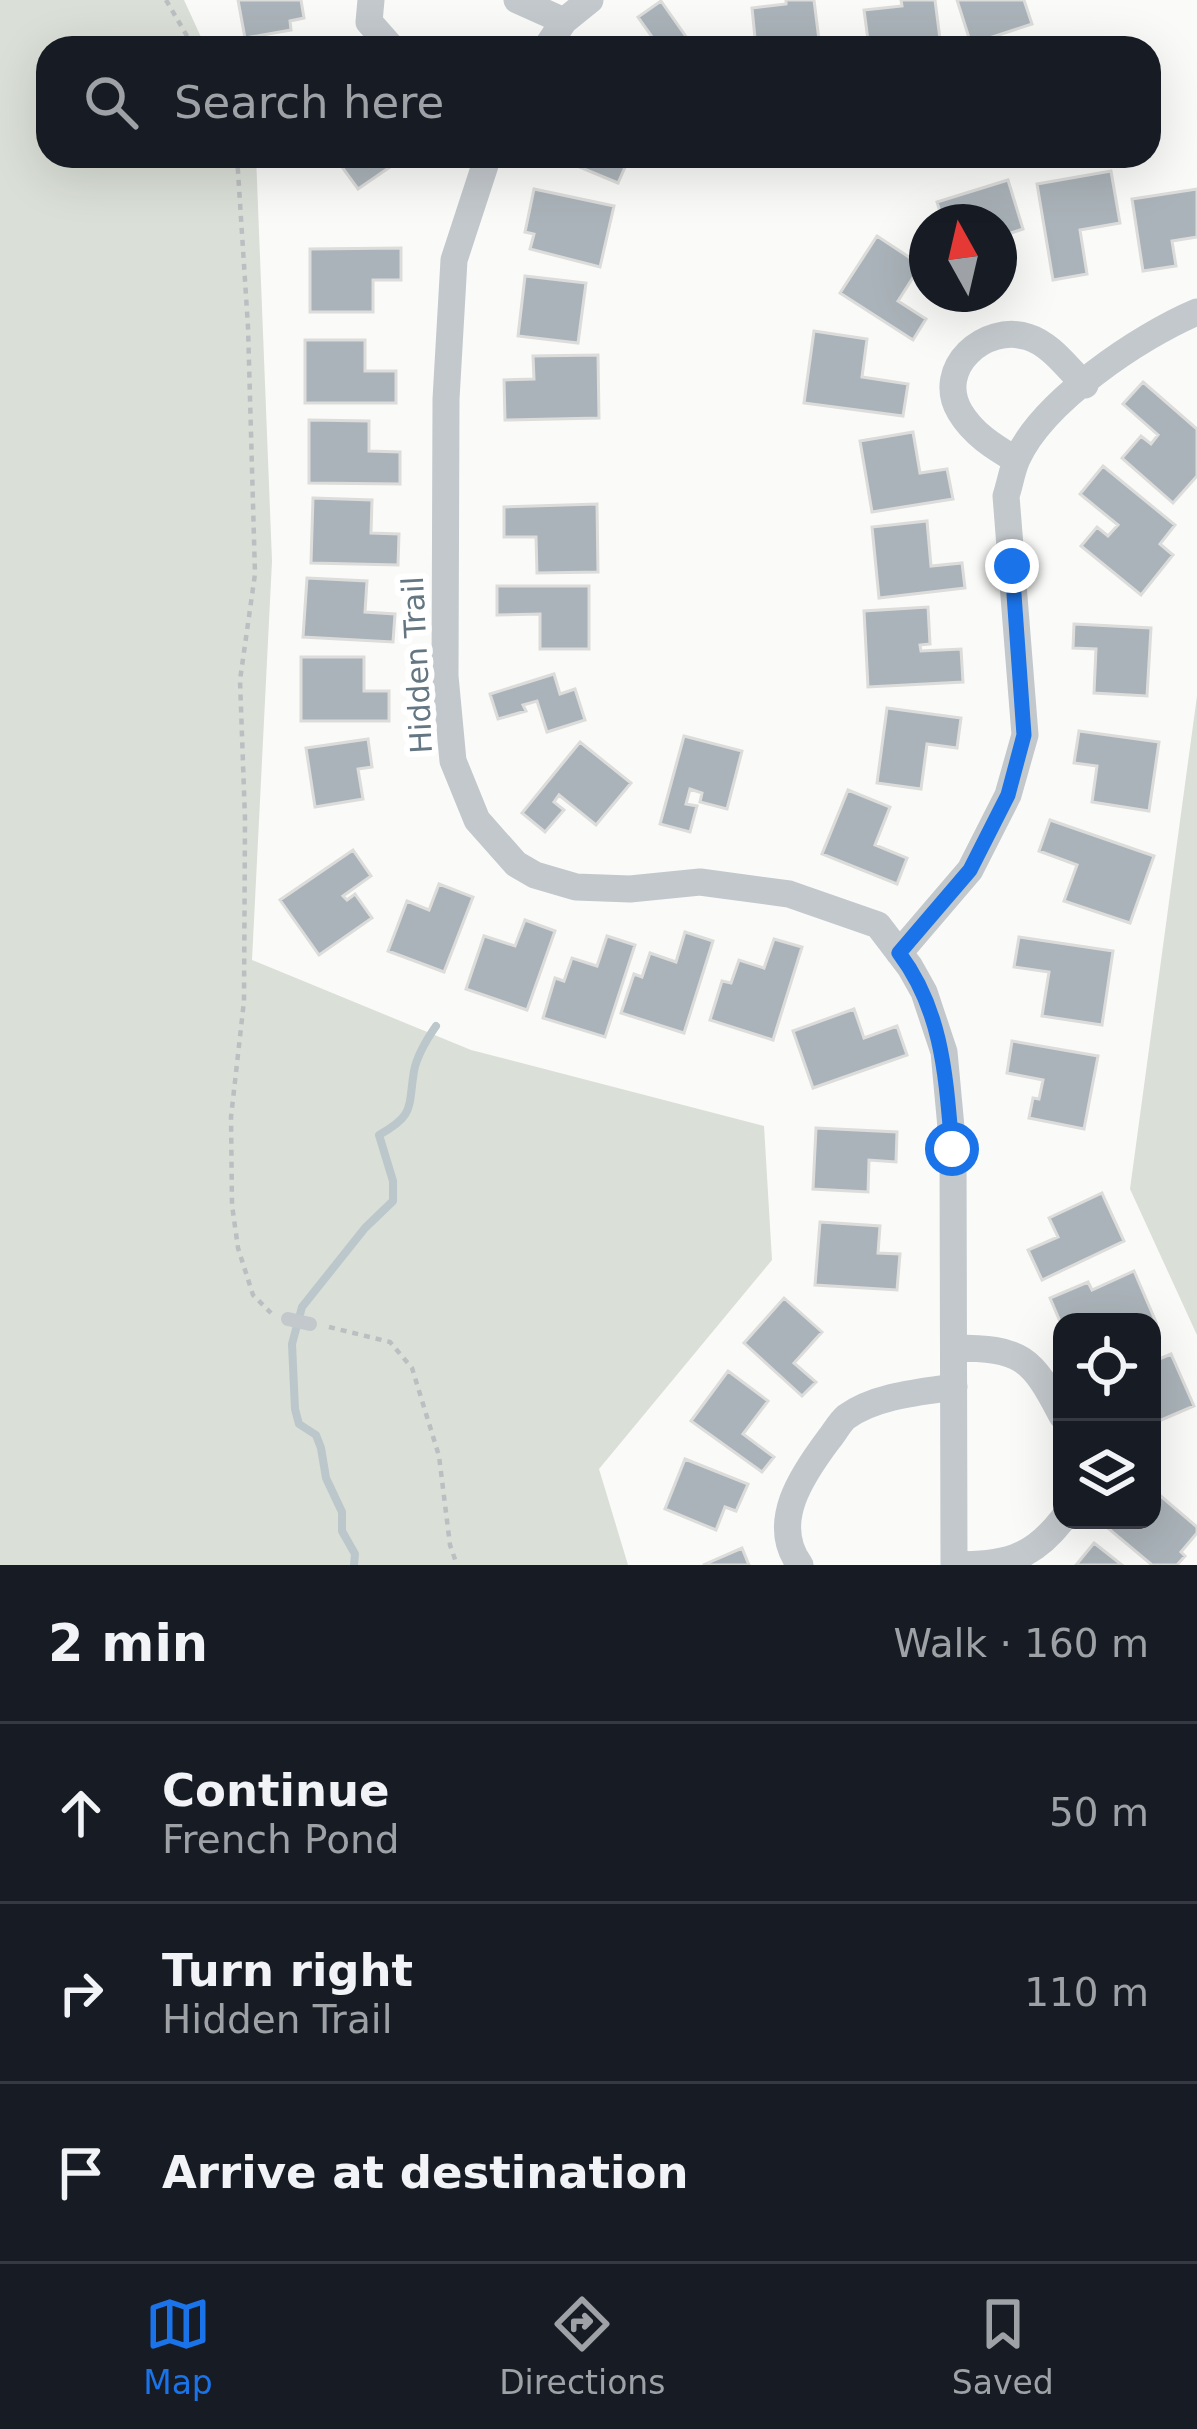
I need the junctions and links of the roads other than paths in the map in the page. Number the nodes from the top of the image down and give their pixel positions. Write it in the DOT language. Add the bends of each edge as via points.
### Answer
graph roads {
  1 [pos="370,0"];
  2 [pos="517,0"];
  3 [pos="590,0"];
  4 [pos="564,21"];
  5 [pos="381,36"];
  6 [pos="554,36"];
  7 [pos="484,168"];
  8 [pos="1197,312"];
  9 [pos="1085,385"];
  10 [pos="1016,460"];
  11 [pos="899,953"];
  12 [pos="288,1319"];
  13 [pos="310,1324"];
  14 [pos="954,1348"];
  15 [pos="954,1387"];
  16 [pos="1053,1400"];
  17 [pos="1055,1529"];
  18 [pos="800,1565"];
  19 [pos="954,1565"];
  1 -- 5 [label="street" via="369,22"];
  2 -- 4 [label="street"];
  3 -- 4 [label="street"];
  4 -- 6 [label="street"];
  7 -- 11 [label="street, Hidden Trail" via="454,260 446,399 445,676 453,761 477,820 535,875 576,887 700,882 789,894 878,925"];
  8 -- 9 [label="street" via="1107,361"];
  9 -- 10 [label="street" via="1052,412"];
  9 -- 10 [label="street" via="1027,336 992,336 962,359 954,375 958,410 988,444"];
  10 -- 11 [label="street" via="1006,496 1024,735 1008,795 970,870"];
  11 -- 14 [label="street" via="925,992 944,1052"];
  12 -- 13 [label="lane"];
  14 -- 15 [label="street"];
  14 -- 16 [label="street" via="1020,1355"];
  15 -- 18 [label="street" via="900,1395 846,1418 806,1470 786,1516 790,1552"];
  15 -- 19 [label="street"];
  17 -- 19 [label="street" via="1026,1554"];
}
